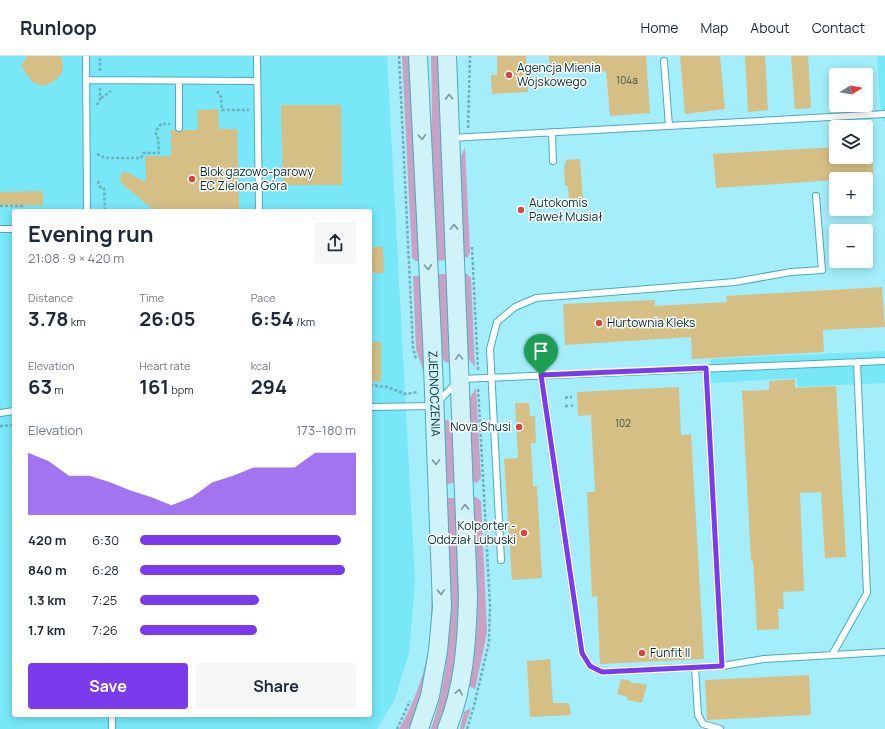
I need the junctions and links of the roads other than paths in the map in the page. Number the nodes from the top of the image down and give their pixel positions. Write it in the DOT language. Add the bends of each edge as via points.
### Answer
graph roads {
  1 [pos="86,56"];
  2 [pos="256,56"];
  3 [pos="418,56"];
  4 [pos="447,56"];
  5 [pos="664,61"];
  6 [pos="86,80"];
  7 [pos="179,80"];
  8 [pos="257,81"];
  9 [pos="885,114"];
  10 [pos="669,126"];
  11 [pos="179,128"];
  12 [pos="552,132"];
  13 [pos="450,138"];
  14 [pos="553,161"];
  15 [pos="816,196"];
  16 [pos="88,209"];
  17 [pos="258,209"];
  18 [pos="0,229"];
  19 [pos="12,229"];
  20 [pos="885,361"];
  21 [pos="857,362"];
  22 [pos="706,368"];
  23 [pos="541,375"];
  24 [pos="492,378"];
  25 [pos="460,379"];
  26 [pos="434,406"];
  27 [pos="372,407"];
  28 [pos="12,411"];
  29 [pos="0,413"];
  30 [pos="501,560"];
  31 [pos="885,652"];
  32 [pos="832,655"];
  33 [pos="722,666"];
  34 [pos="695,667"];
  35 [pos="112,717"];
  36 [pos="112,729"];
  37 [pos="418,729"];
  38 [pos="448,729"];
  39 [pos="720,729"];
  1 -- 6 [label="lane"];
  2 -- 8 [label="lane"];
  3 -- 26 [label="main road, ZJEDNOCZENIA, one-way"];
  13 -- 4 [label="main road, one-way"];
  5 -- 10 [label="lane"];
  6 -- 7 [label="lane"];
  6 -- 16 [label="lane"];
  7 -- 8 [label="lane"];
  7 -- 11 [label="lane"];
  8 -- 17 [label="lane"];
  9 -- 10 [label="lane"];
  10 -- 12 [label="lane"];
  12 -- 13 [label="lane"];
  12 -- 14 [label="lane"];
  25 -- 13 [label="main road, one-way"];
  15 -- 24 [label="lane" via="822,270 790,272 735,282 536,298 515,307 497,322 490,349"];
  18 -- 19 [label="lane"];
  20 -- 21 [label="lane"];
  21 -- 22 [label="lane"];
  21 -- 32 [label="lane" via="867,593"];
  22 -- 23 [label="lane"];
  22 -- 33 [label="lane"];
  23 -- 24 [label="lane"];
  23 -- 34 [label="lane" via="582,653 590,666 602,672"];
  24 -- 25 [label="lane"];
  24 -- 30 [label="lane"];
  25 -- 26 [label="lane"];
  38 -- 25 [label="main road, one-way" via="460,689 467,635 468,596"];
  26 -- 27 [label="lane"];
  26 -- 37 [label="main road, ZJEDNOCZENIA, one-way" via="442,607 431,688"];
  28 -- 29 [label="lane"];
  31 -- 32 [label="lane"];
  32 -- 33 [label="lane" via="764,659"];
  33 -- 34 [label="lane"];
  34 -- 39 [label="lane" via="698,715 703,724"];
  35 -- 36 [label="lane"];
}
